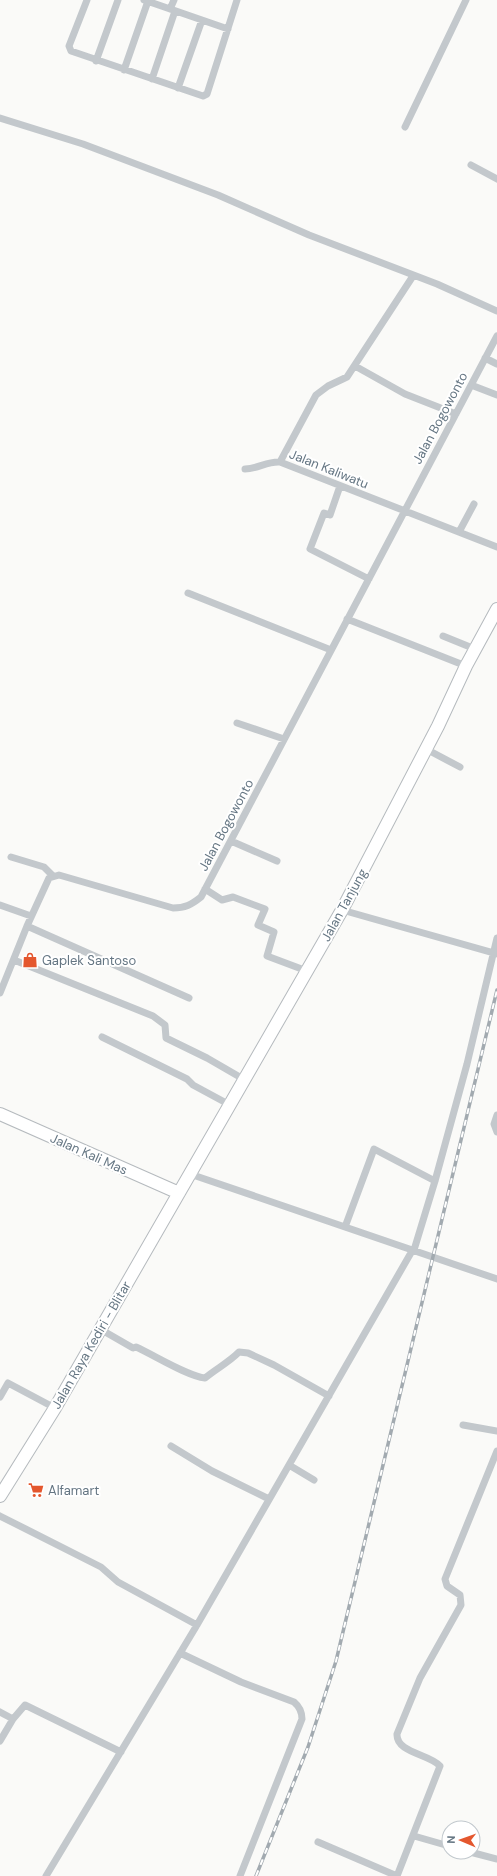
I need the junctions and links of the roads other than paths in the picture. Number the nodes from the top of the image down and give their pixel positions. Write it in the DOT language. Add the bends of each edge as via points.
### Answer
graph roads {
  1 [pos="87,0"];
  2 [pos="118,0"];
  3 [pos="174,0"];
  4 [pos="466,0"];
  5 [pos="146,1"];
  6 [pos="235,1"];
  7 [pos="173,10"];
  8 [pos="202,20"];
  9 [pos="228,29"];
  10 [pos="96,61"];
  11 [pos="124,70"];
  12 [pos="152,79"];
  13 [pos="178,88"];
  14 [pos="0,118"];
  15 [pos="406,127"];
  16 [pos="471,165"];
  17 [pos="497,179"];
  18 [pos="413,276"];
  19 [pos="497,311"];
  20 [pos="497,336"];
  21 [pos="485,358"];
  22 [pos="497,364"];
  23 [pos="355,366"];
  24 [pos="471,385"];
  25 [pos="497,395"];
  26 [pos="456,414"];
  27 [pos="280,462"];
  28 [pos="245,469"];
  29 [pos="340,486"];
  30 [pos="474,504"];
  31 [pos="404,511"];
  32 [pos="460,532"];
  33 [pos="497,547"];
  34 [pos="369,578"];
  35 [pos="188,593"];
  36 [pos="497,609"];
  37 [pos="347,619"];
  38 [pos="443,636"];
  39 [pos="475,649"];
  40 [pos="330,650"];
  41 [pos="466,666"];
  42 [pos="237,723"];
  43 [pos="284,739"];
  44 [pos="426,749"];
  45 [pos="460,767"];
  46 [pos="231,841"];
  47 [pos="11,857"];
  48 [pos="277,861"];
  49 [pos="53,876"];
  50 [pos="205,889"];
  51 [pos="0,905"];
  52 [pos="342,910"];
  53 [pos="31,916"];
  54 [pos="27,926"];
  55 [pos="497,938"];
  56 [pos="495,954"];
  57 [pos="14,960"];
  58 [pos="307,971"];
  59 [pos="0,993"];
  60 [pos="189,998"];
  61 [pos="102,1037"];
  62 [pos="245,1080"];
  63 [pos="230,1105"];
  64 [pos="0,1114"];
  65 [pos="497,1114"];
  66 [pos="497,1132"];
  67 [pos="190,1174"];
  68 [pos="435,1181"];
  69 [pos="178,1193"];
  70 [pos="345,1227"];
  71 [pos="413,1251"];
  72 [pos="497,1279"];
  73 [pos="100,1330"];
  74 [pos="329,1396"];
  75 [pos="0,1397"];
  76 [pos="55,1408"];
  77 [pos="462,1425"];
  78 [pos="497,1431"];
  79 [pos="171,1446"];
  80 [pos="497,1451"];
  81 [pos="289,1465"];
  82 [pos="314,1480"];
  83 [pos="0,1496"];
  84 [pos="269,1499"];
  85 [pos="0,1516"];
  86 [pos="197,1625"];
  87 [pos="180,1652"];
  88 [pos="0,1712"];
  89 [pos="13,1719"];
  90 [pos="0,1741"];
  91 [pos="121,1752"];
  92 [pos="414,1836"];
  93 [pos="318,1842"];
  94 [pos="441,1844"];
  95 [pos="481,1855"];
  96 [pos="497,1859"];
  97 [pos="46,1876"];
  98 [pos="240,1876"];
  99 [pos="397,1876"];
  1 -- 10 [label="street" via="69,49"];
  2 -- 10 [label="street"];
  3 -- 7 [label="street"];
  4 -- 15 [label="street"];
  5 -- 7 [label="street"];
  5 -- 11 [label="street"];
  6 -- 9 [label="street"];
  7 -- 8 [label="street"];
  7 -- 12 [label="street"];
  8 -- 9 [label="street"];
  8 -- 13 [label="street"];
  9 -- 13 [label="street" via="207,94 203,96"];
  10 -- 11 [label="street"];
  11 -- 12 [label="street"];
  12 -- 13 [label="street"];
  14 -- 18 [label="street" via="83,144 171,177"];
  16 -- 17 [label="street"];
  18 -- 19 [label="street"];
  18 -- 23 [label="street"];
  20 -- 21 [label="street, Jalan Bogowonto"];
  21 -- 22 [label="street"];
  21 -- 24 [label="street, Jalan Bogowonto"];
  23 -- 26 [label="street" via="405,394"];
  23 -- 27 [label="street" via="347,377 328,386 316,396"];
  24 -- 25 [label="street"];
  24 -- 26 [label="street, Jalan Bogowonto"];
  26 -- 31 [label="street, Jalan Bogowonto"];
  27 -- 28 [label="street, Jalan Kaliwatu"];
  27 -- 29 [label="street, Jalan Kaliwatu"];
  29 -- 31 [label="street, Jalan Kaliwatu"];
  29 -- 34 [label="street" via="330,515 324,513 310,550"];
  30 -- 32 [label="street"];
  31 -- 32 [label="street"];
  31 -- 34 [label="street, Jalan Bogowonto"];
  32 -- 33 [label="street"];
  34 -- 37 [label="street, Jalan Bogowonto"];
  35 -- 40 [label="street"];
  36 -- 39 [label="main road, Jalan Tanjung"];
  37 -- 40 [label="street, Jalan Bogowonto"];
  37 -- 41 [label="street"];
  38 -- 39 [label="street"];
  39 -- 41 [label="main road, Jalan Tanjung"];
  40 -- 43 [label="street, Jalan Bogowonto"];
  41 -- 44 [label="main road, Jalan Tanjung"];
  42 -- 43 [label="street"];
  43 -- 46 [label="street, Jalan Bogowonto"];
  44 -- 45 [label="street"];
  44 -- 52 [label="main road, Jalan Tanjung"];
  46 -- 48 [label="street"];
  46 -- 50 [label="street, Jalan Bogowonto"];
  47 -- 49 [label="street" via="44,867"];
  49 -- 50 [label="street, Jalan Bogowonto" via="59,875 173,908 191,905 201,897"];
  49 -- 53 [label="street" via="49,878"];
  50 -- 58 [label="street" via="222,900 233,897 265,910 258,925 274,932 267,956"];
  51 -- 53 [label="street"];
  52 -- 56 [label="street"];
  52 -- 58 [label="main road, Jalan Tanjung"];
  53 -- 54 [label="street"];
  54 -- 57 [label="street"];
  54 -- 60 [label="street"];
  55 -- 56 [label="street"];
  56 -- 68 [label="street"];
  57 -- 59 [label="street"];
  57 -- 62 [label="street" via="153,1016 164,1025 166,1038"];
  58 -- 62 [label="main road, Jalan Tanjung"];
  61 -- 63 [label="street" via="187,1079"];
  62 -- 63 [label="main road, Jalan Tanjung"];
  63 -- 67 [label="main road, Jalan Tanjung"];
  64 -- 69 [label="main road, Jalan Kali Mas"];
  65 -- 66 [label="street" via="494,1124"];
  67 -- 69 [label="main road, Jalan Tanjung"];
  67 -- 70 [label="street"];
  68 -- 70 [label="street" via="374,1149"];
  68 -- 71 [label="street"];
  69 -- 73 [label="main road, Jalan Raya Kediri - Blitar"];
  70 -- 71 [label="street"];
  71 -- 72 [label="street"];
  71 -- 74 [label="street"];
  73 -- 74 [label="street" via="133,1348 136,1347 205,1378 239,1352 248,1353"];
  73 -- 76 [label="main road, Jalan Raya Kediri - Blitar"];
  74 -- 81 [label="street"];
  75 -- 76 [label="street" via="8,1383"];
  76 -- 83 [label="main road, Jalan Raya Kediri - Blitar"];
  77 -- 78 [label="street"];
  79 -- 84 [label="street" via="212,1471"];
  80 -- 92 [label="street" via="446,1579 447,1586 460,1595 461,1605 420,1678 397,1734 397,1740 403,1746 440,1766"];
  81 -- 82 [label="street"];
  81 -- 84 [label="street"];
  84 -- 86 [label="street"];
  85 -- 86 [label="street" via="101,1567 118,1582"];
  86 -- 87 [label="street"];
  87 -- 91 [label="street"];
  87 -- 98 [label="street" via="241,1682 294,1702 302,1714"];
  88 -- 89 [label="street"];
  89 -- 90 [label="street"];
  89 -- 91 [label="street" via="22,1706 28,1706"];
  91 -- 97 [label="street"];
  92 -- 94 [label="street"];
  92 -- 99 [label="street"];
  93 -- 99 [label="street"];
  95 -- 96 [label="street"];
}
